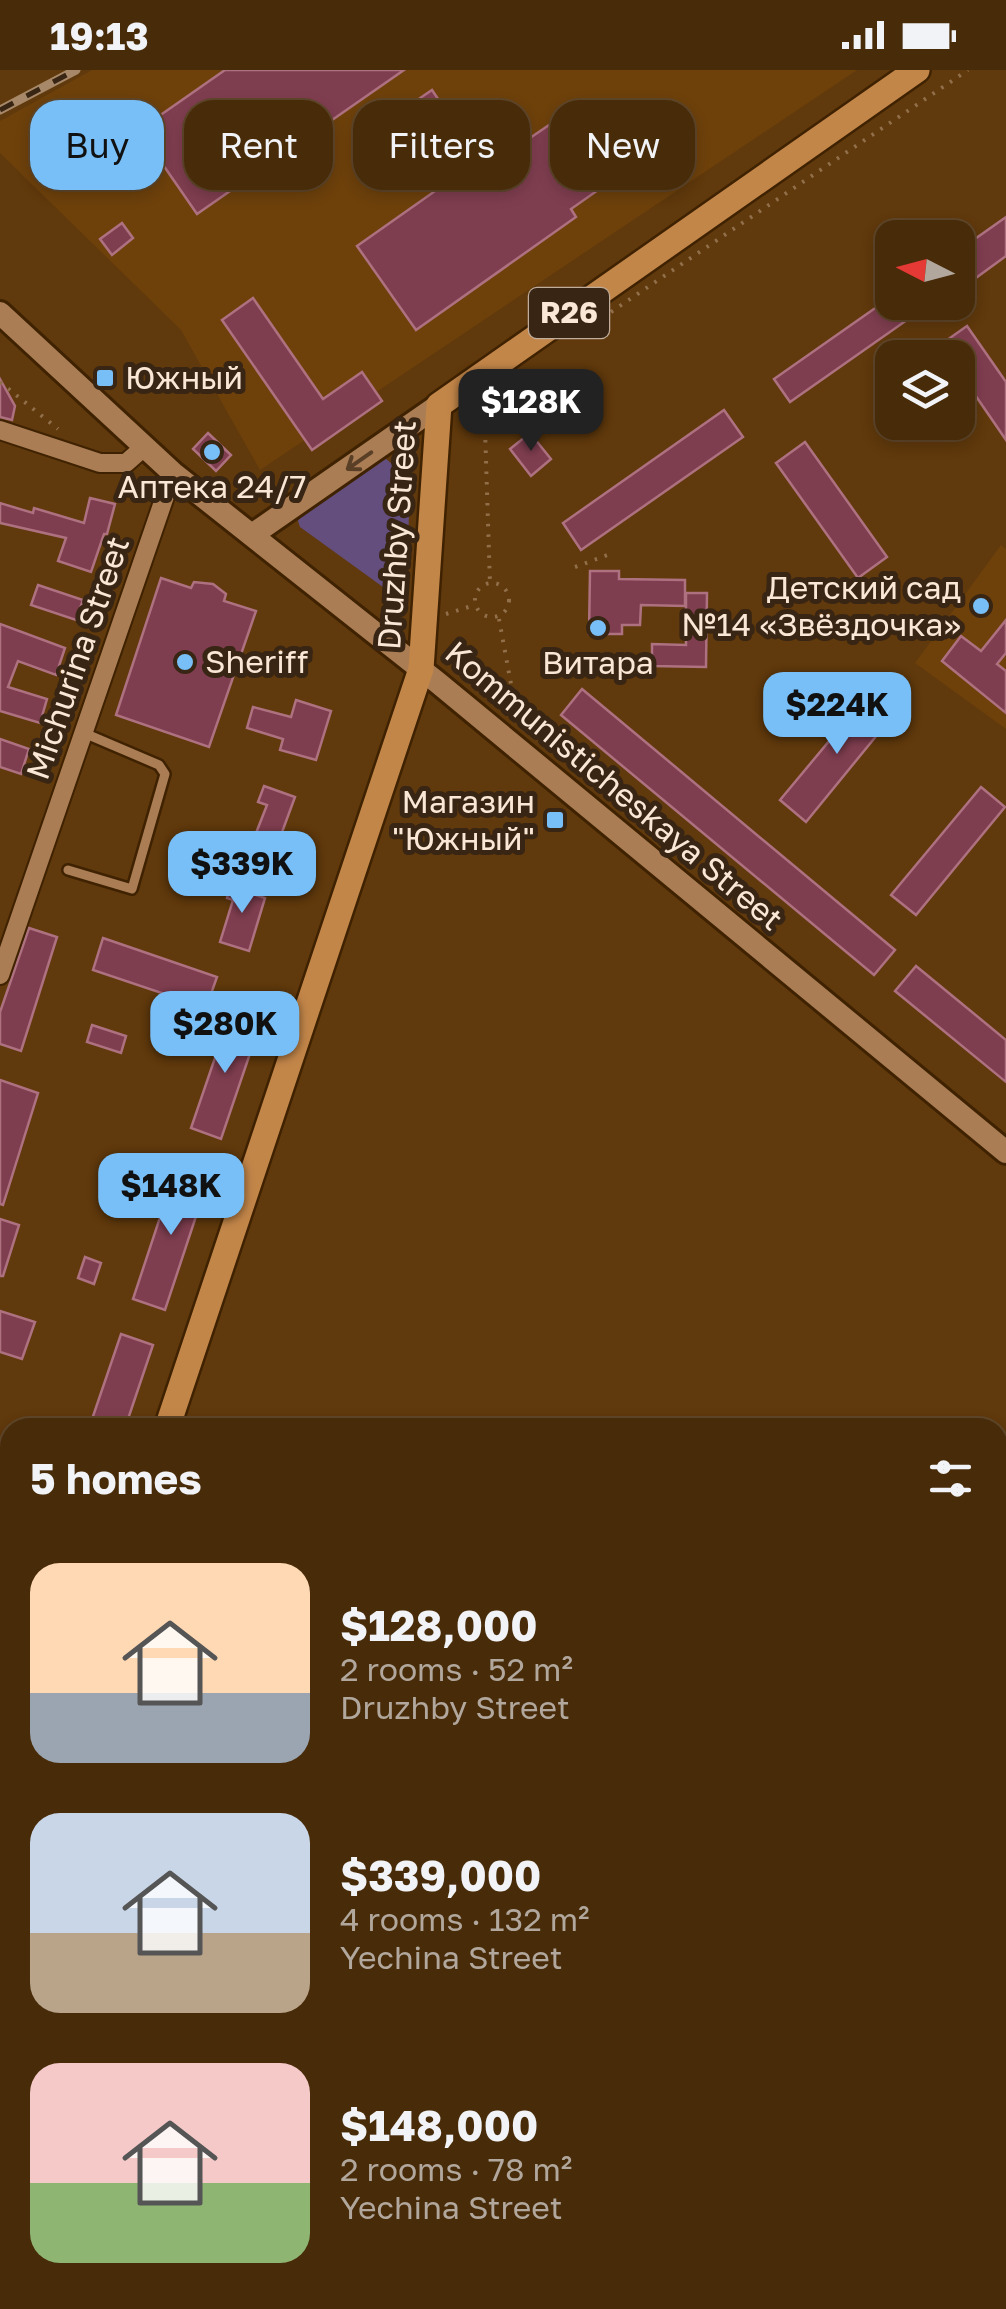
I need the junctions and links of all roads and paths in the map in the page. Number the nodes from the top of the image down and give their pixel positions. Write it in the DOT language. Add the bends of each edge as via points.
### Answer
graph roads {
  1 [pos="917,70"];
  2 [pos="968,70"];
  3 [pos="0,313"];
  4 [pos="608,315"];
  5 [pos="0,382"];
  6 [pos="439,405"];
  7 [pos="468,407"];
  8 [pos="57,428"];
  9 [pos="0,430"];
  10 [pos="144,448"];
  11 [pos="173,473"];
  12 [pos="252,535"];
  13 [pos="612,553"];
  14 [pos="575,567"];
  15 [pos="490,584"];
  16 [pos="476,605"];
  17 [pos="441,615"];
  18 [pos="499,616"];
  19 [pos="420,669"];
  20 [pos="518,722"];
  21 [pos="84,734"];
  22 [pos="68,870"];
  23 [pos="0,975"];
  24 [pos="1006,1152"];
  25 [pos="170,1418"];
  1 -- 6 [label="main road, Druzhby Street / R26"];
  2 -- 4 [label="path"];
  3 -- 10 [label="main road, Kommunisticheskaya Street"];
  5 -- 8 [label="path"];
  6 -- 12 [label="main road, Druzhby Street, one-way"];
  6 -- 19 [label="main road, Druzhby Street"];
  7 -- 15 [label="path" via="484,396"];
  9 -- 10 [label="street" via="100,463 126,463"];
  10 -- 11 [label="main road, Kommunisticheskaya Street"];
  11 -- 12 [label="main road, Kommunisticheskaya Street"];
  11 -- 21 [label="street, Michurina Street"];
  12 -- 19 [label="main road, Kommunisticheskaya Street"];
  13 -- 14 [label="path"];
  15 -- 16 [label="path" via="478,590"];
  15 -- 18 [label="path" via="508,593"];
  16 -- 17 [label="path"];
  16 -- 18 [label="path" via="482,615"];
  18 -- 20 [label="path"];
  19 -- 24 [label="main road, Kommunisticheskaya Street"];
  19 -- 25 [label="main road, Druzhby Street"];
  21 -- 22 [label="lane" via="165,774 132,889"];
  21 -- 23 [label="street, Michurina Street"];
}
